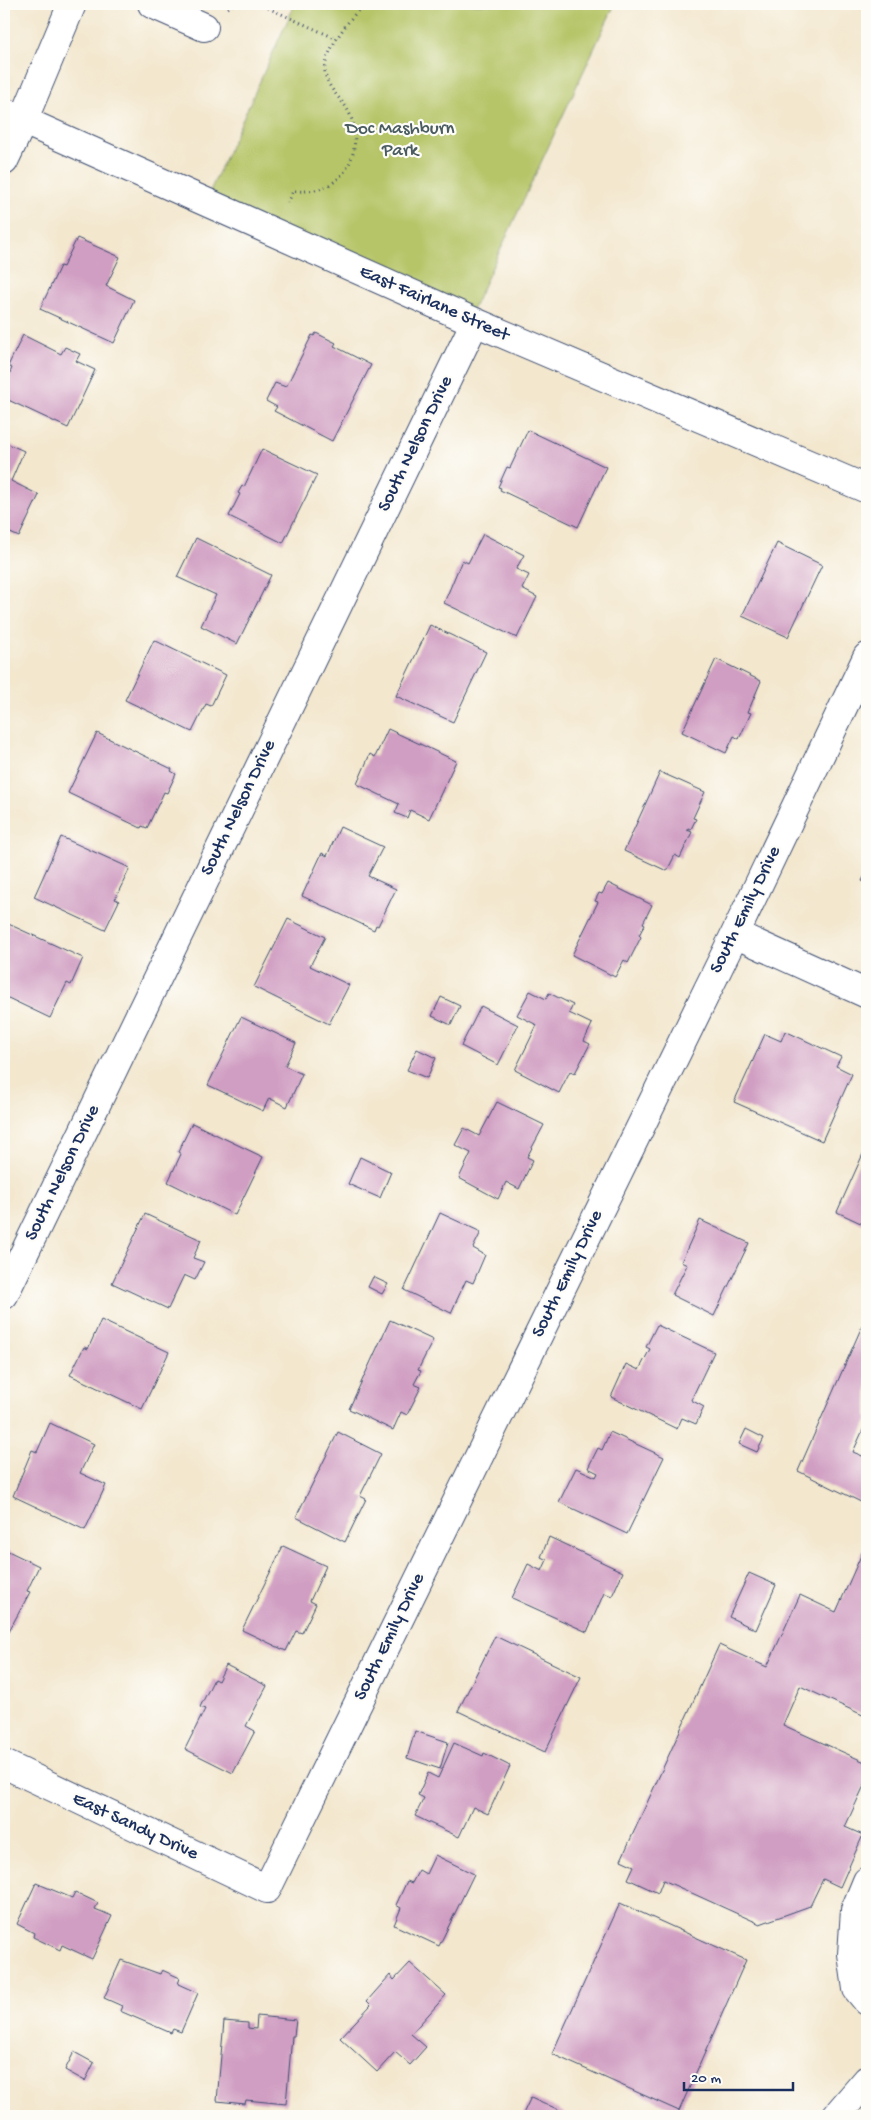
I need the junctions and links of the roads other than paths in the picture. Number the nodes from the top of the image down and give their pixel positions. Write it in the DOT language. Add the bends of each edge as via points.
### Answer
graph roads {
  1 [pos="72,4"];
  2 [pos="152,4"];
  3 [pos="204,27"];
  4 [pos="14,116"];
  5 [pos="4,162"];
  6 [pos="474,322"];
  7 [pos="867,490"];
  8 [pos="867,657"];
  9 [pos="735,934"];
  10 [pos="867,994"];
  11 [pos="4,1295"];
  12 [pos="4,1764"];
  13 [pos="867,1882"];
  14 [pos="267,1889"];
  15 [pos="867,2001"];
  16 [pos="867,2080"];
  17 [pos="836,2116"];
  1 -- 4 [label="street"];
  2 -- 3 [label="street"];
  4 -- 5 [label="street"];
  4 -- 6 [label="street, East Fairlane Street"];
  6 -- 7 [label="street, East Fairlane Street"];
  6 -- 11 [label="street, South Nelson Drive"];
  8 -- 9 [label="street, South Emily Drive"];
  9 -- 10 [label="street"];
  9 -- 14 [label="street, South Emily Drive"];
  12 -- 14 [label="street, East Sandy Drive"];
  13 -- 15 [label="street" via="855,1910 852,1954 857,1989"];
  16 -- 17 [label="street"];
}
